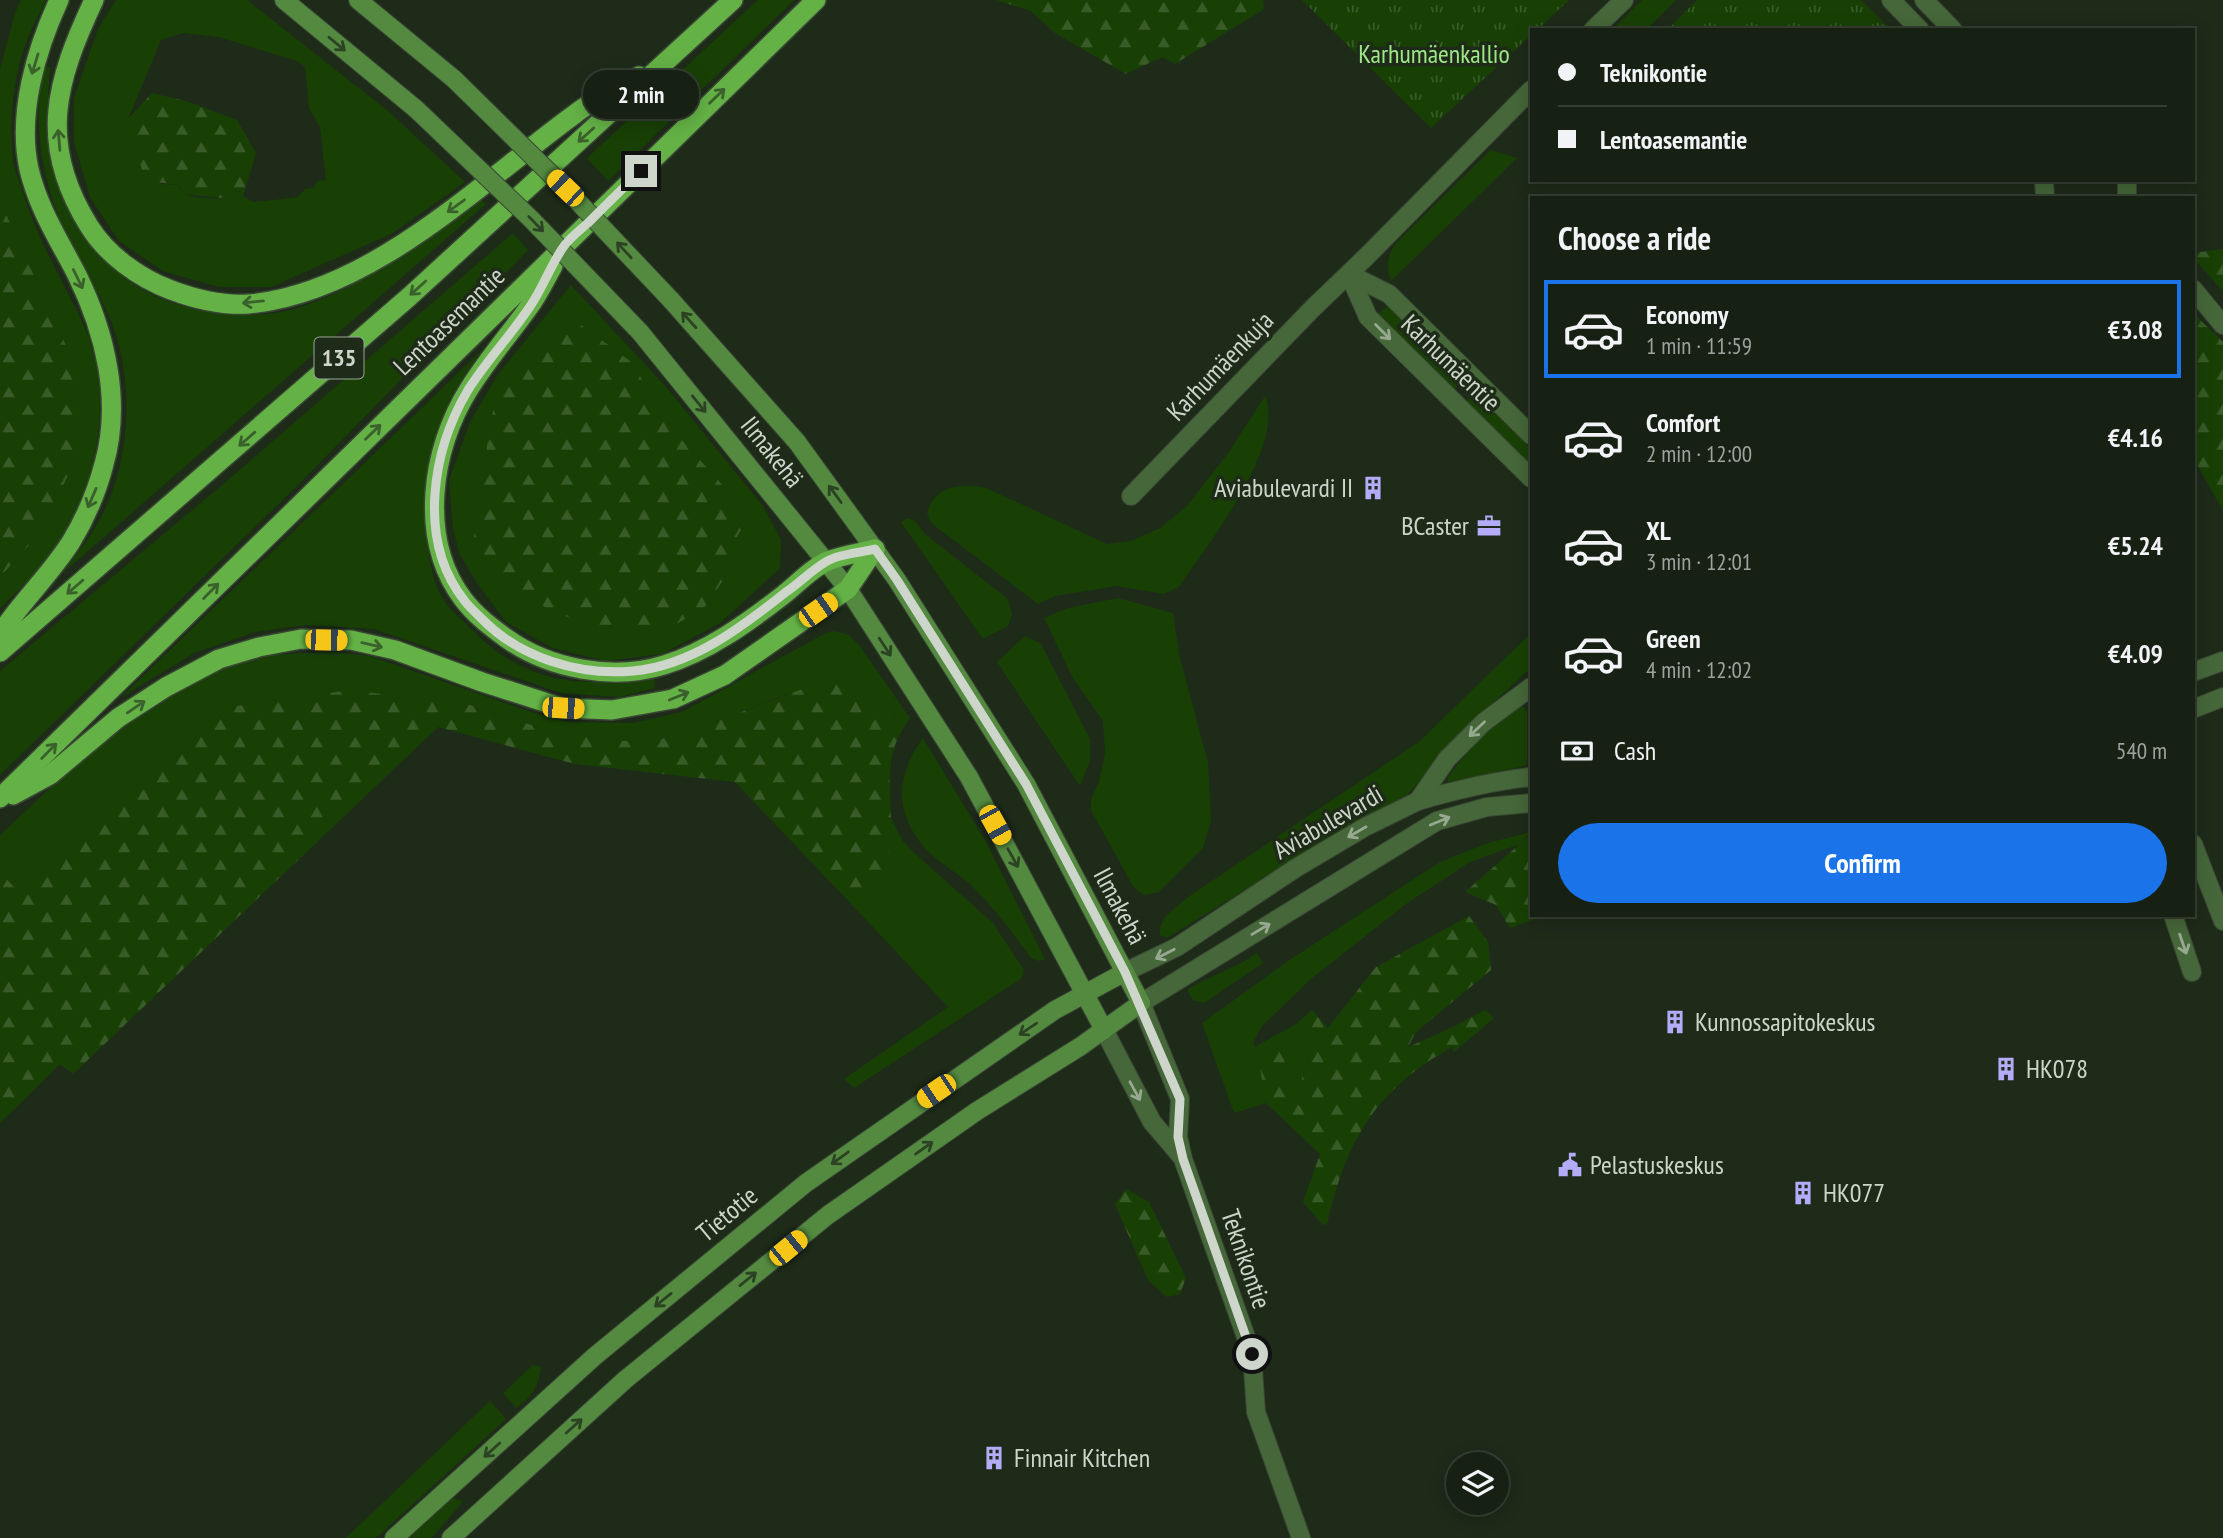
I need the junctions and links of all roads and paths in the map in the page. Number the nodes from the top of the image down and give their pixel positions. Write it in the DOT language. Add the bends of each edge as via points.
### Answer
graph roads {
  1 [pos="59,0"];
  2 [pos="94,0"];
  3 [pos="284,0"];
  4 [pos="358,0"];
  5 [pos="733,0"];
  6 [pos="816,0"];
  7 [pos="1624,0"];
  8 [pos="1891,0"];
  9 [pos="1924,0"];
  10 [pos="1595,28"];
  11 [pos="1918,28"];
  12 [pos="1951,28"];
  13 [pos="673,57"];
  14 [pos="1530,91"];
  15 [pos="563,247"];
  16 [pos="1349,274"];
  17 [pos="2195,291"];
  18 [pos="2223,325"];
  19 [pos="1530,434"];
  20 [pos="1530,477"];
  21 [pos="1131,496"];
  22 [pos="875,549"];
  23 [pos="826,561"];
  24 [pos="848,589"];
  25 [pos="0,634"];
  26 [pos="0,652"];
  27 [pos="2223,661"];
  28 [pos="2195,671"];
  29 [pos="1530,688"];
  30 [pos="2223,697"];
  31 [pos="2195,708"];
  32 [pos="1530,777"];
  33 [pos="0,800"];
  34 [pos="1418,801"];
  35 [pos="1530,803"];
  36 [pos="2195,849"];
  37 [pos="2174,917"];
  38 [pos="2223,921"];
  39 [pos="1125,972"];
  40 [pos="2192,972"];
  41 [pos="1086,993"];
  42 [pos="1140,1003"];
  43 [pos="1104,1030"];
  44 [pos="1183,1159"];
  45 [pos="394,1538"];
  46 [pos="452,1538"];
  47 [pos="1301,1538"];
  1 -- 25 [label="highway, one-way" via="32,74 26,115 28,166 52,233 99,328 107,361 111,421 101,475 70,542"];
  13 -- 2 [label="highway, one-way" via="576,113 421,231 366,264 286,298 222,303 161,286 109,251 90,228 65,177 59,150 59,91 71,49"];
  3 -- 23 [label="main road, Ilmakehä, one-way, bridge" via="416,109 531,219 640,332"];
  22 -- 4 [label="main road, Ilmakehä, one-way, bridge" via="797,442 671,300 454,79"];
  5 -- 13 [label="highway, Lentoasemantie / 135"];
  15 -- 6 [label="highway, Lentoasemantie, one-way"];
  7 -- 10 [label="street"];
  8 -- 11 [label="street"];
  9 -- 12 [label="street"];
  13 -- 26 [label="highway, Lentoasemantie / 135, one-way" via="400,305"];
  14 -- 16 [label="street"];
  15 -- 23 [label="highway" via="531,305 468,390 444,445 437,475 436,527 443,558 464,600 489,626 538,657 565,666 634,671 689,656 720,639"];
  33 -- 15 [label="highway, Lentoasemantie, one-way"];
  16 -- 19 [label="street, Karhumäentie" via="1390,294"];
  16 -- 20 [label="street, Karhumäentie, one-way" via="1368,317"];
  16 -- 21 [label="street, Karhumäenkuja"];
  17 -- 18 [label="street"];
  22 -- 23 [label="highway"];
  22 -- 24 [label="highway"];
  22 -- 39 [label="main road, Ilmakehä" via="1026,784"];
  23 -- 24 [label="main road, Ilmakehä"];
  33 -- 24 [label="highway, one-way" via="50,775 118,718 166,687 219,659 259,647 301,639 351,640 395,650 563,708 612,710 673,699 725,675"];
  24 -- 41 [label="main road, Ilmakehä, one-way" via="969,777"];
  27 -- 28 [label="street"];
  29 -- 34 [label="street, Aviabulevardi, one-way" via="1447,759"];
  30 -- 31 [label="street"];
  32 -- 34 [label="street"];
  34 -- 39 [label="street, Aviabulevardi, one-way" via="1296,868 1177,947"];
  42 -- 35 [label="street, Aviabulevardi, one-way" via="1437,821 1487,807"];
  36 -- 38 [label="street"];
  37 -- 40 [label="street, one-way"];
  39 -- 41 [label="main road, Tietotie"];
  39 -- 42 [label="main road, Ilmakehä"];
  41 -- 43 [label="main road, Ilmakehä"];
  41 -- 45 [label="main road, Tietotie, one-way" via="806,1183 595,1356"];
  42 -- 43 [label="main road"];
  42 -- 44 [label="street, Teknikontie" via="1180,1099 1178,1137"];
  43 -- 44 [label="street, Teknikontie, one-way" via="1152,1122"];
  46 -- 43 [label="main road, one-way" via="626,1379 828,1215"];
  44 -- 47 [label="street, Teknikontie" via="1252,1354 1256,1412"];
}
